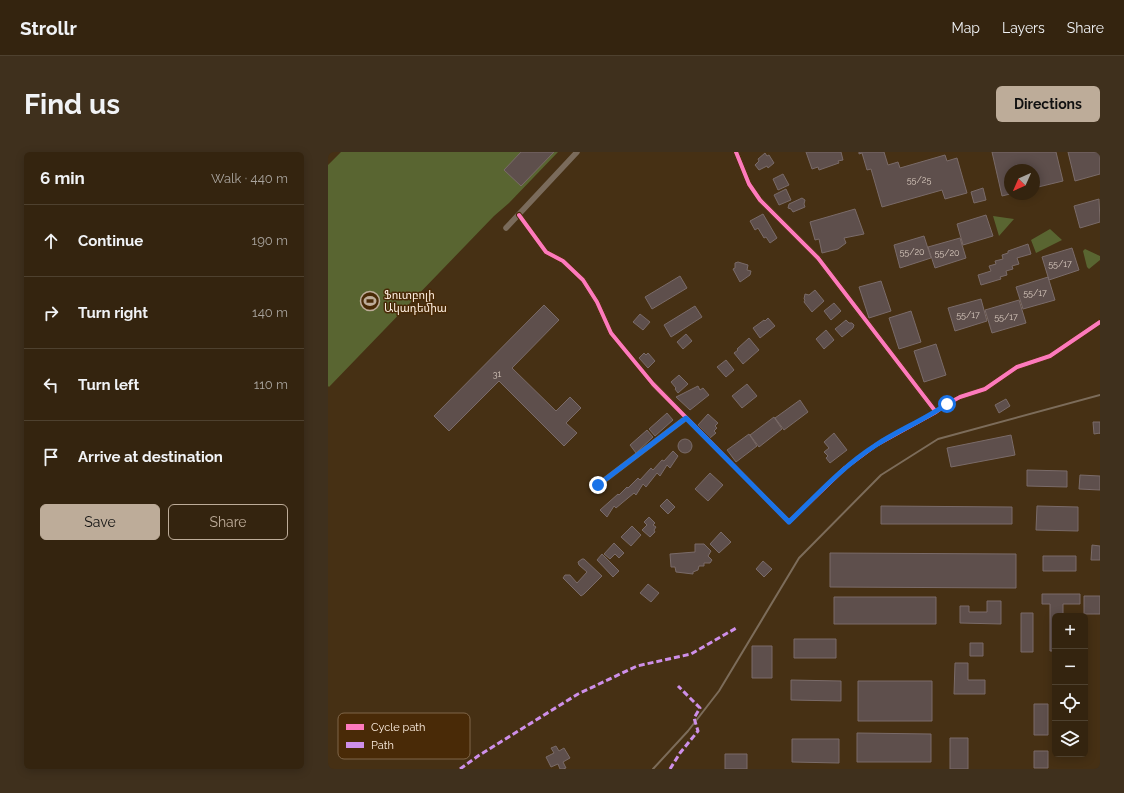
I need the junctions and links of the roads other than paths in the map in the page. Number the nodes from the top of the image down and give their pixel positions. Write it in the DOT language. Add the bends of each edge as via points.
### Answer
graph roads {
  1 [pos="577,152"];
  2 [pos="736,152"];
  3 [pos="519,215"];
  4 [pos="506,228"];
  5 [pos="1100,322"];
  6 [pos="936,412"];
  7 [pos="686,418"];
  8 [pos="598,485"];
  1 -- 3 [label="street"];
  2 -- 6 [label="street" via="749,184 760,200 818,258"];
  3 -- 4 [label="street"];
  3 -- 7 [label="street" via="546,252 562,261 582,280 597,302 611,333 653,384"];
  5 -- 6 [label="street" via="1050,356 1017,367 985,389 960,397"];
  6 -- 7 [label="street" via="876,445 845,468 789,522"];
  7 -- 8 [label="street"];
}
